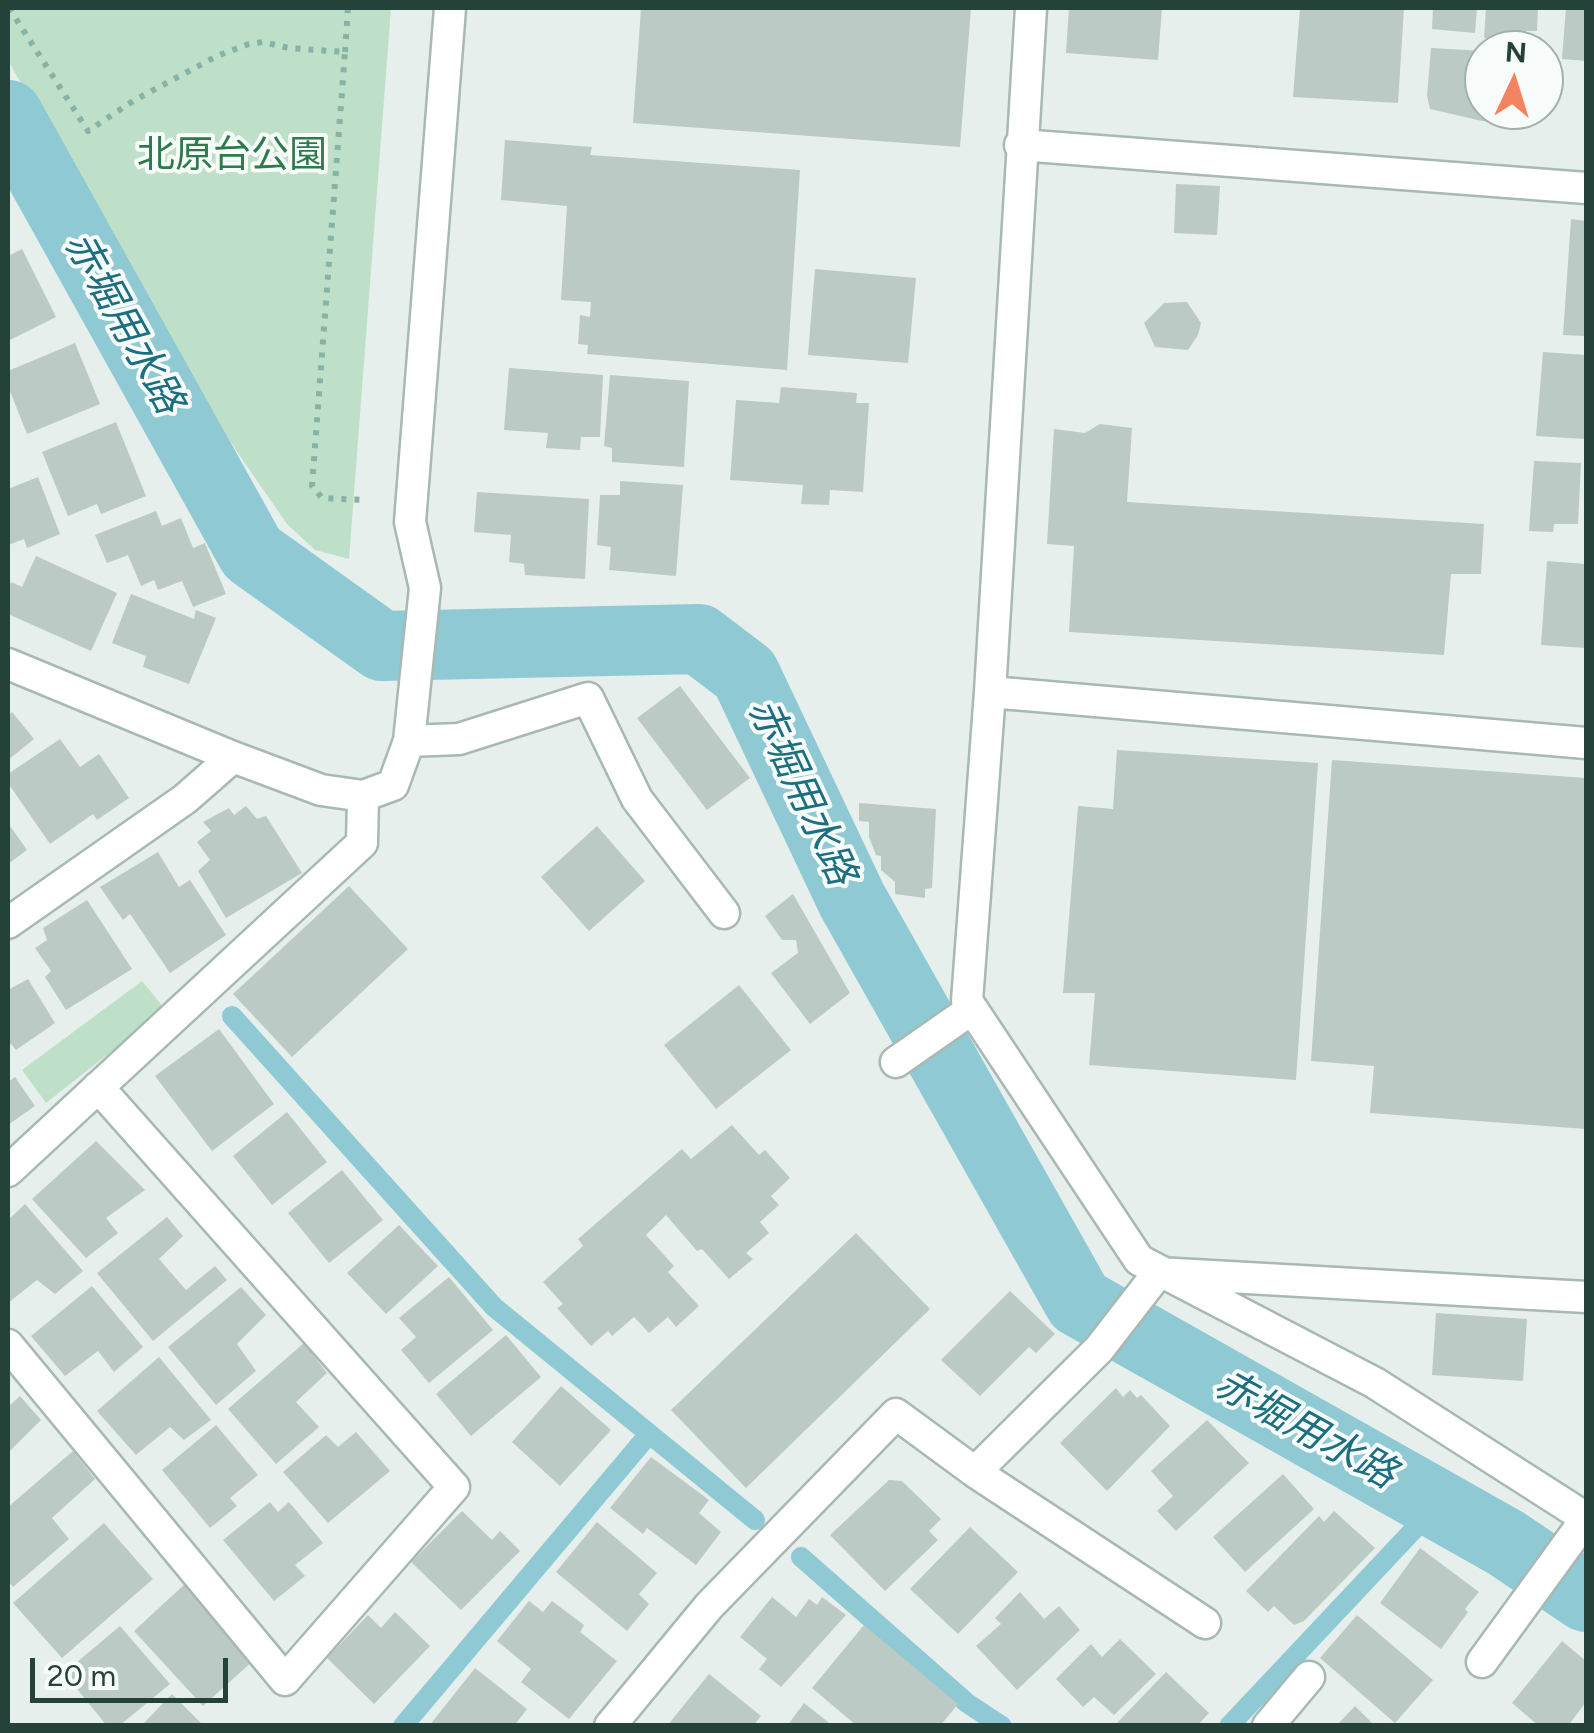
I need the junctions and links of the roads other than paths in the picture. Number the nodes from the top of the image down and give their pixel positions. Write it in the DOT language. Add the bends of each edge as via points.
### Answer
graph roads {
  1 [pos="450,8"];
  2 [pos="1031,8"];
  3 [pos="1020,145"];
  4 [pos="1586,188"];
  5 [pos="8,664"];
  6 [pos="990,692"];
  7 [pos="410,741"];
  8 [pos="1586,743"];
  9 [pos="233,757"];
  10 [pos="363,796"];
  11 [pos="724,913"];
  12 [pos="8,923"];
  13 [pos="972,1009"];
  14 [pos="896,1062"];
  15 [pos="98,1087"];
  16 [pos="8,1171"];
  17 [pos="1158,1273"];
  18 [pos="1586,1297"];
  19 [pos="8,1345"];
  20 [pos="975,1472"];
  21 [pos="1586,1518"];
  22 [pos="1204,1623"];
  23 [pos="1482,1662"];
  24 [pos="1310,1677"];
  25 [pos="610,1726"];
  26 [pos="1268,1726"];
  1 -- 7 [label="street" via="410,522 424,588"];
  2 -- 3 [label="street"];
  3 -- 4 [label="street"];
  3 -- 6 [label="street"];
  5 -- 9 [label="street"];
  6 -- 8 [label="street"];
  6 -- 13 [label="street"];
  7 -- 10 [label="street" via="393,785"];
  7 -- 11 [label="street" via="458,739 588,698 637,798"];
  9 -- 10 [label="street" via="320,790"];
  9 -- 12 [label="street" via="185,799"];
  10 -- 15 [label="street" via="362,843"];
  13 -- 14 [label="street"];
  13 -- 17 [label="street" via="1139,1260"];
  15 -- 16 [label="street"];
  15 -- 19 [label="street" via="454,1487 285,1680"];
  17 -- 18 [label="street"];
  17 -- 20 [label="street" via="1099,1348"];
  17 -- 21 [label="street" via="1374,1383"];
  20 -- 22 [label="street"];
  20 -- 25 [label="street" via="896,1414 709,1606"];
  21 -- 23 [label="street"];
  24 -- 26 [label="street"];
}
